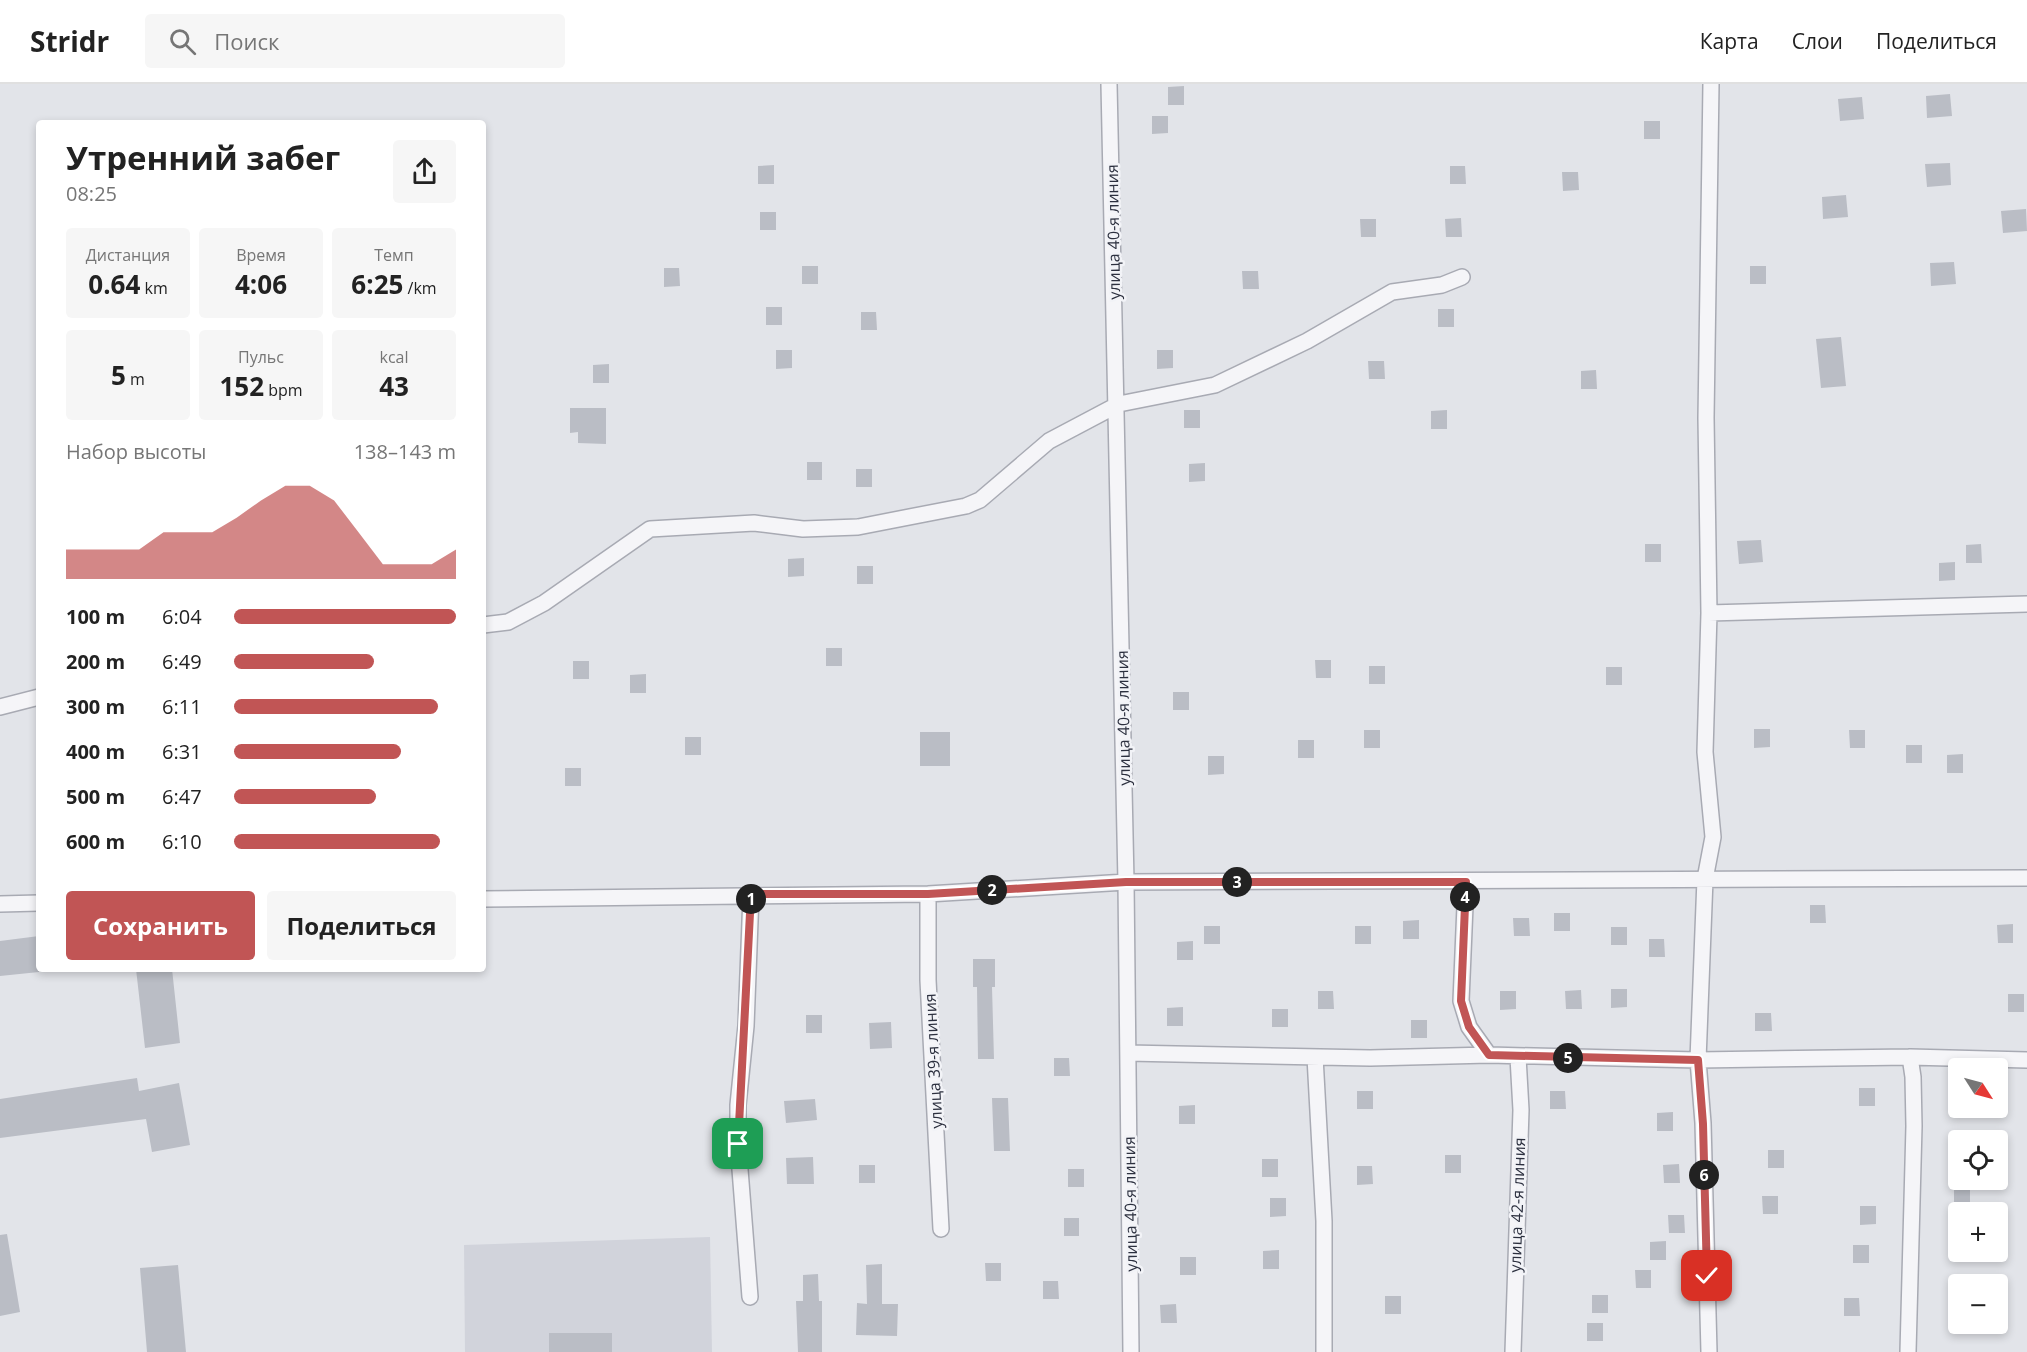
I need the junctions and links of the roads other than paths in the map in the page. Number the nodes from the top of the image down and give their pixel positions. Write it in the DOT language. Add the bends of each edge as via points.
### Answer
graph roads {
  1 [pos="1110,84"];
  2 [pos="1711,84"];
  3 [pos="1461,277"];
  4 [pos="1116,406"];
  5 [pos="2027,604"];
  6 [pos="1709,613"];
  7 [pos="486,625"];
  8 [pos="36,698"];
  9 [pos="0,707"];
  10 [pos="2027,878"];
  11 [pos="1705,879"];
  12 [pos="1126,882"];
  13 [pos="1466,882"];
  14 [pos="751,894"];
  15 [pos="928,894"];
  16 [pos="486,899"];
  17 [pos="36,903"];
  18 [pos="0,904"];
  19 [pos="1128,1053"];
  20 [pos="1489,1055"];
  21 [pos="1315,1057"];
  22 [pos="1518,1057"];
  23 [pos="1910,1057"];
  24 [pos="1698,1060"];
  25 [pos="2027,1060"];
  26 [pos="941,1229"];
  27 [pos="750,1297"];
  28 [pos="1131,1352"];
  29 [pos="1324,1352"];
  30 [pos="1513,1352"];
  31 [pos="1709,1352"];
  32 [pos="1908,1352"];
  1 -- 4 [label="street, улица 40-я линия"];
  2 -- 6 [label="street" via="1706,418"];
  3 -- 4 [label="street" via="1442,285 1392,292 1307,341 1215,385"];
  4 -- 7 [label="street" via="1049,441 980,500 966,506 858,527 803,529 754,523 650,529 544,603 508,622"];
  4 -- 12 [label="street, улица 40-я линия"];
  5 -- 6 [label="street"];
  6 -- 11 [label="street" via="1705,752 1713,837"];
  8 -- 9 [label="street"];
  10 -- 11 [label="street"];
  11 -- 13 [label="street"];
  11 -- 24 [label="street"];
  12 -- 13 [label="street"];
  12 -- 15 [label="street"];
  12 -- 19 [label="street, улица 40-я линия"];
  13 -- 20 [label="street" via="1461,1001 1469,1027"];
  14 -- 15 [label="street"];
  14 -- 16 [label="street"];
  14 -- 27 [label="street" via="746,1026 738,1105"];
  15 -- 26 [label="street, улица 39-я линия" via="928,980"];
  17 -- 18 [label="street"];
  19 -- 21 [label="street"];
  19 -- 28 [label="street, улица 40-я линия"];
  20 -- 21 [label="street"];
  20 -- 22 [label="street"];
  21 -- 29 [label="street" via="1324,1221"];
  22 -- 24 [label="street"];
  22 -- 30 [label="street, улица 42-я линия" via="1521,1110"];
  23 -- 24 [label="street"];
  23 -- 25 [label="street"];
  23 -- 32 [label="street" via="1914,1126"];
  24 -- 31 [label="street"];
}
